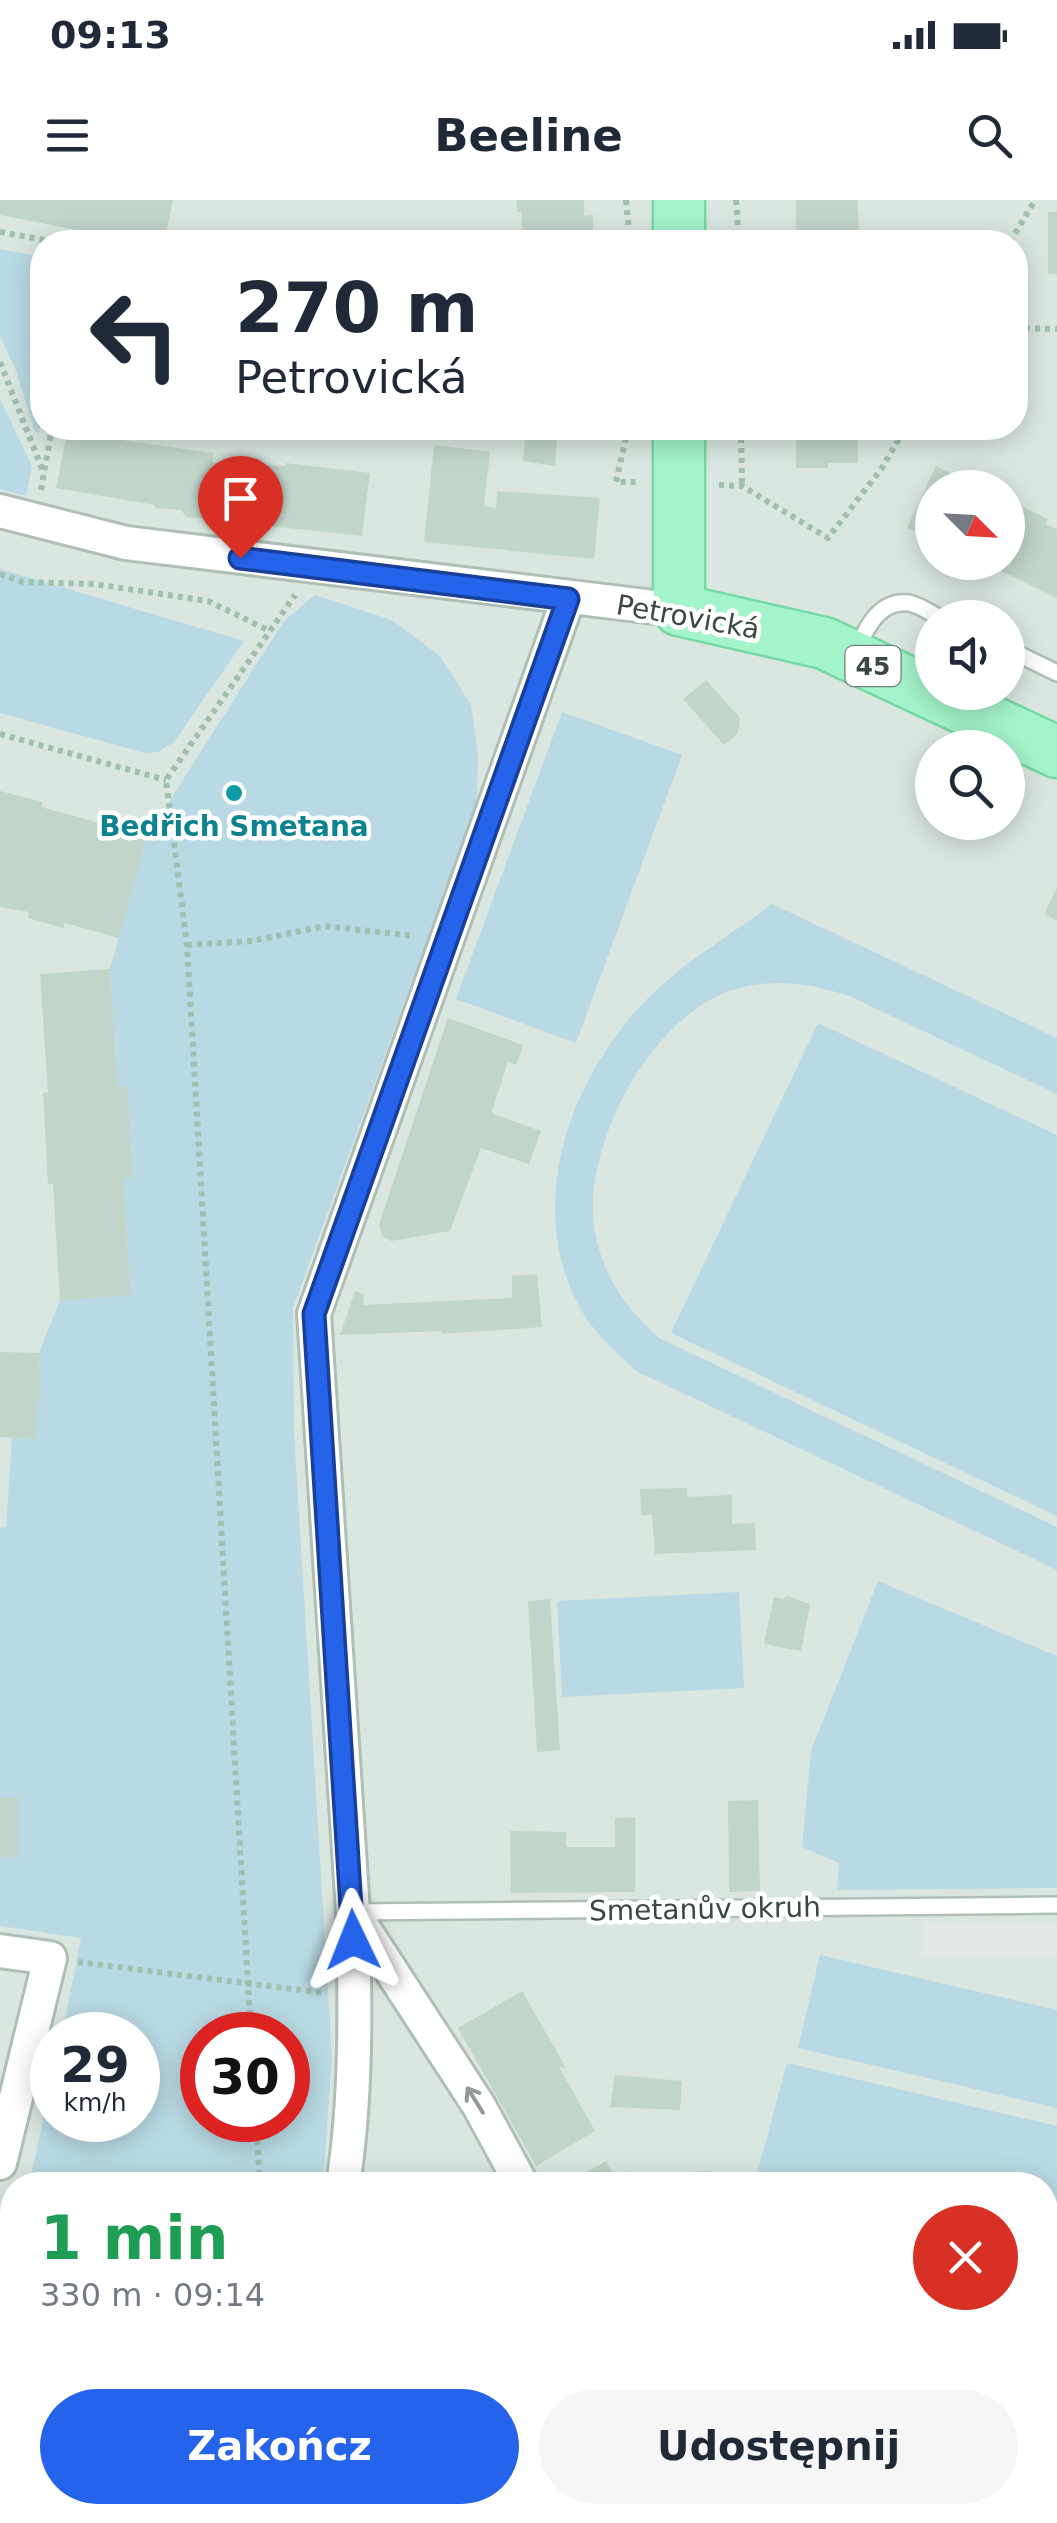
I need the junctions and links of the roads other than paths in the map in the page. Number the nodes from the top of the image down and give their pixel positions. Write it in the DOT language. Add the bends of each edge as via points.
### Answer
graph roads {
  1 [pos="679,200"];
  2 [pos="679,230"];
  3 [pos="679,440"];
  4 [pos="0,511"];
  5 [pos="568,599"];
  6 [pos="915,606"];
  7 [pos="678,610"];
  8 [pos="852,656"];
  9 [pos="1025,657"];
  10 [pos="1057,673"];
  11 [pos="1057,752"];
  12 [pos="1057,1905"];
  13 [pos="352,1912"];
  14 [pos="0,1951"];
  15 [pos="0,2163"];
  16 [pos="345,2172"];
  17 [pos="515,2172"];
  1 -- 2 [label="main road"];
  3 -- 7 [label="main road"];
  4 -- 5 [label="street, Petrovická" via="126,543"];
  5 -- 7 [label="street, Petrovická"];
  5 -- 13 [label="street" via="314,1314"];
  6 -- 8 [label="lane" via="878,612"];
  7 -- 8 [label="main road, Petrovická / 45" via="824,643"];
  8 -- 11 [label="main road, Petrovická / 45"];
  9 -- 10 [label="lane"];
  12 -- 13 [label="lane, Smetanův okruh"];
  13 -- 16 [label="street" via="352,2128"];
  17 -- 13 [label="street, one-way"];
  14 -- 15 [label="street" via="50,1958"];
}
